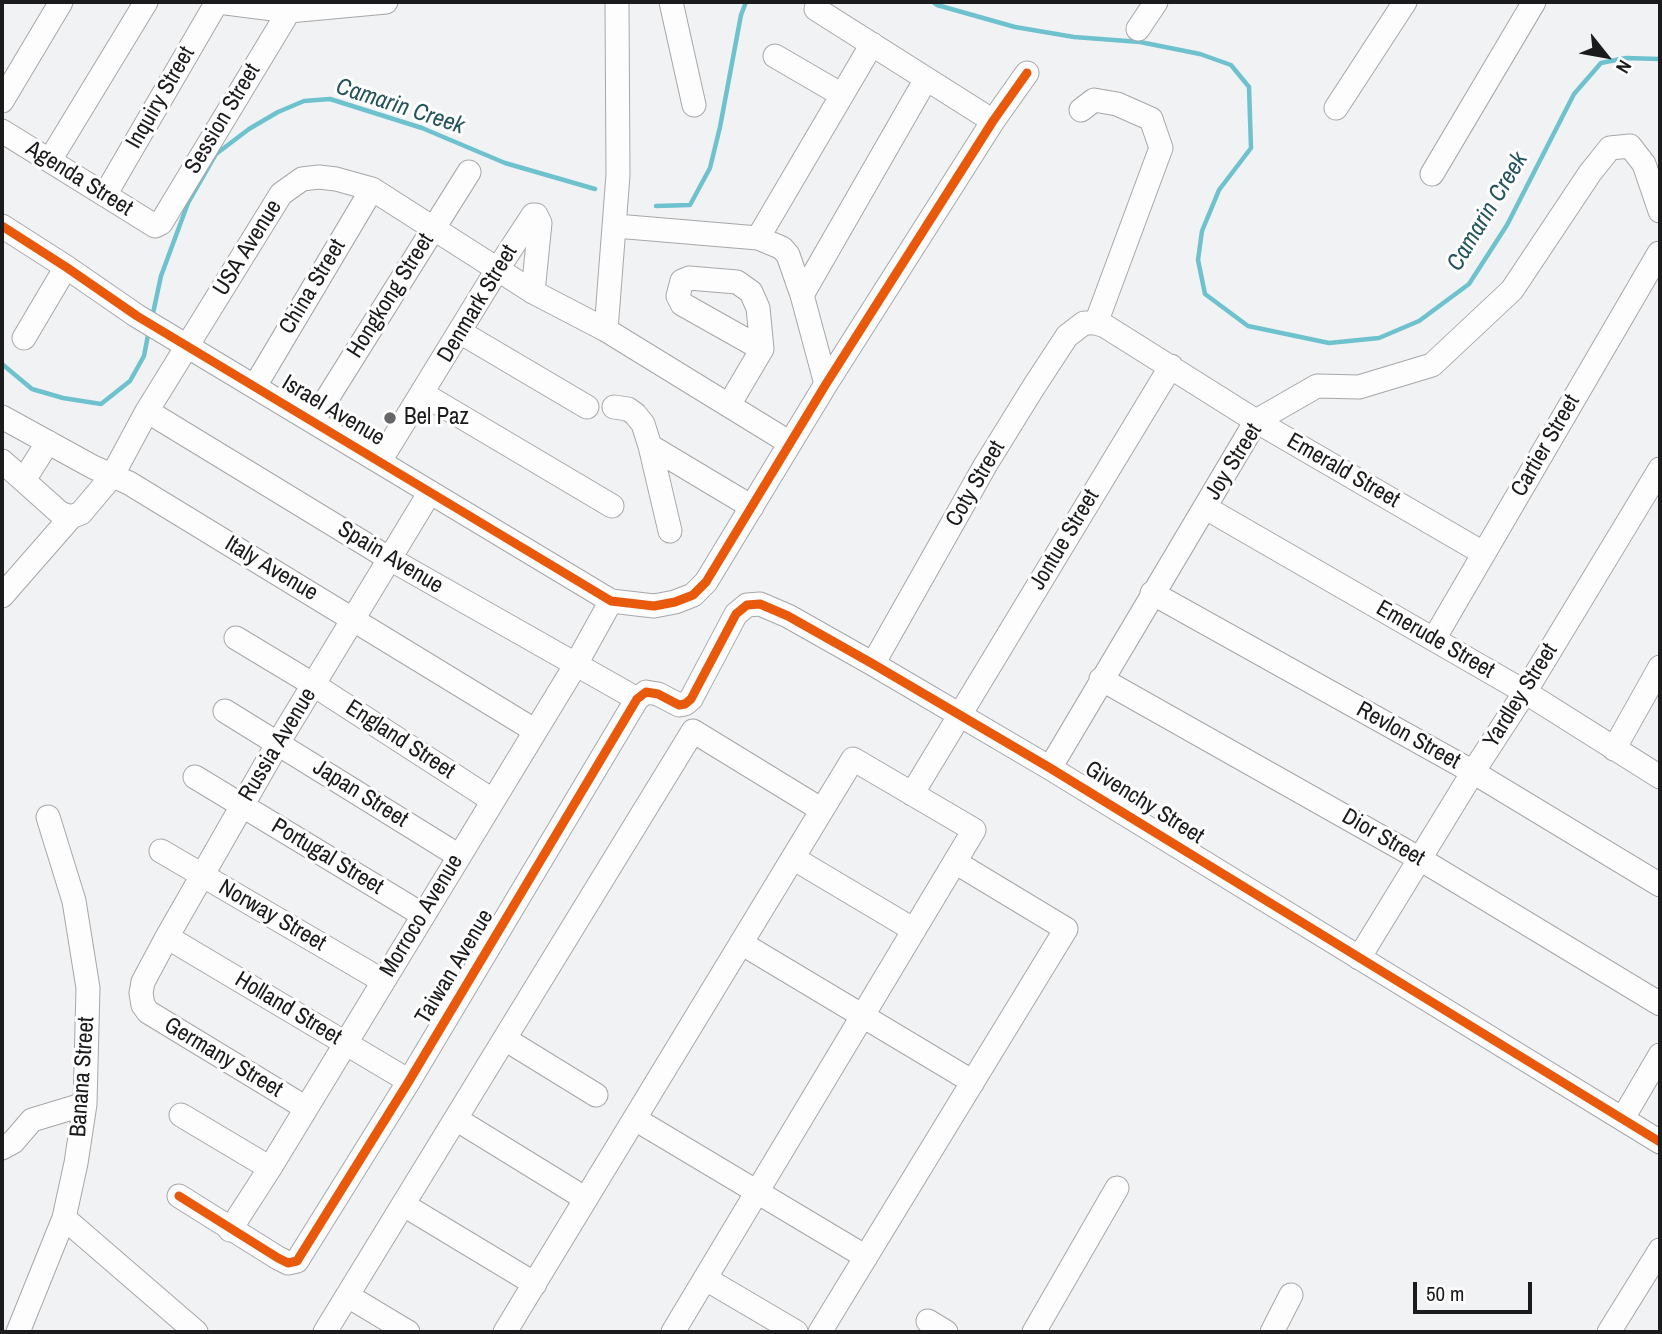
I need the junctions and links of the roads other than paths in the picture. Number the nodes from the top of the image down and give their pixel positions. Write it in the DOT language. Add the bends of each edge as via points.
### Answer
graph roads {
  1 [pos="61,2"];
  2 [pos="146,2"];
  3 [pos="218,2"];
  4 [pos="381,2"];
  5 [pos="386,2"];
  6 [pos="617,2"];
  7 [pos="671,2"];
  8 [pos="1156,2"];
  9 [pos="1405,2"];
  10 [pos="1534,2"];
  11 [pos="816,9"];
  12 [pos="289,11"];
  13 [pos="1138,29"];
  14 [pos="872,44"];
  15 [pos="775,56"];
  16 [pos="1027,74"];
  17 [pos="926,79"];
  18 [pos="842,95"];
  19 [pos="2,101"];
  20 [pos="694,105"];
  21 [pos="1336,108"];
  22 [pos="1081,110"];
  23 [pos="993,121"];
  24 [pos="2,131"];
  25 [pos="50,160"];
  26 [pos="469,172"];
  27 [pos="1432,174"];
  28 [pos="372,189"];
  29 [pos="105,195"];
  30 [pos="1660,211"];
  31 [pos="616,219"];
  32 [pos="155,226"];
  33 [pos="434,227"];
  34 [pos="3,229"];
  35 [pos="758,238"];
  36 [pos="1660,249"];
  37 [pos="66,267"];
  38 [pos="497,270"];
  39 [pos="533,292"];
  40 [pos="802,295"];
  41 [pos="1096,323"];
  42 [pos="606,330"];
  43 [pos="460,332"];
  44 [pos="24,338"];
  45 [pos="178,341"];
  46 [pos="762,349"];
  47 [pos="1171,366"];
  48 [pos="826,384"];
  49 [pos="255,386"];
  50 [pos="423,394"];
  51 [pos="729,405"];
  52 [pos="587,407"];
  53 [pos="614,407"];
  54 [pos="147,411"];
  55 [pos="2,417"];
  56 [pos="313,421"];
  57 [pos="1256,421"];
  58 [pos="48,442"];
  59 [pos="790,443"];
  60 [pos="650,446"];
  61 [pos="2,461"];
  62 [pos="380,461"];
  63 [pos="1660,469"];
  64 [pos="112,476"];
  65 [pos="24,480"];
  66 [pos="430,492"];
  67 [pos="612,506"];
  68 [pos="752,507"];
  69 [pos="1206,508"];
  70 [pos="71,517"];
  71 [pos="670,531"];
  72 [pos="1483,553"];
  73 [pos="390,559"];
  74 [pos="1152,593"];
  75 [pos="2,596"];
  76 [pos="611,601"];
  77 [pos="353,619"];
  78 [pos="236,638"];
  79 [pos="1434,639"];
  80 [pos="873,664"];
  81 [pos="575,666"];
  82 [pos="1660,667"];
  83 [pos="1101,679"];
  84 [pos="314,685"];
  85 [pos="1525,692"];
  86 [pos="637,699"];
  87 [pos="225,711"];
  88 [pos="959,714"];
  89 [pos="534,730"];
  90 [pos="278,743"];
  91 [pos="1614,749"];
  92 [pos="1050,768"];
  93 [pos="1473,772"];
  94 [pos="195,777"];
  95 [pos="1660,777"];
  96 [pos="912,793"];
  97 [pos="492,800"];
  98 [pos="242,805"];
  99 [pos="822,810"];
  100 [pos="48,817"];
  101 [pos="161,851"];
  102 [pos="459,856"];
  103 [pos="793,858"];
  104 [pos="1420,859"];
  105 [pos="955,862"];
  106 [pos="202,876"];
  107 [pos="1660,885"];
  108 [pos="423,915"];
  109 [pos="914,930"];
  110 [pos="167,937"];
  111 [pos="741,943"];
  112 [pos="1359,958"];
  113 [pos="383,981"];
  114 [pos="1660,1004"];
  115 [pos="143,1005"];
  116 [pos="863,1016"];
  117 [pos="505,1039"];
  118 [pos="346,1043"];
  119 [pos="1660,1055"];
  120 [pos="409,1081"];
  121 [pos="973,1082"];
  122 [pos="596,1095"];
  123 [pos="85,1104"];
  124 [pos="306,1108"];
  125 [pos="181,1115"];
  126 [pos="1623,1118"];
  127 [pos="456,1119"];
  128 [pos="635,1119"];
  129 [pos="1660,1142"];
  130 [pos="2,1148"];
  131 [pos="270,1168"];
  132 [pos="1117,1188"];
  133 [pos="757,1192"];
  134 [pos="179,1195"];
  135 [pos="586,1199"];
  136 [pos="404,1205"];
  137 [pos="64,1218"];
  138 [pos="230,1230"];
  139 [pos="1660,1250"];
  140 [pos="866,1257"];
  141 [pos="706,1279"];
  142 [pos="534,1284"];
  143 [pos="1291,1295"];
  144 [pos="348,1296"];
  145 [pos="18,1332"];
  146 [pos="196,1332"];
  147 [pos="324,1332"];
  148 [pos="408,1332"];
  149 [pos="505,1332"];
  150 [pos="673,1332"];
  151 [pos="796,1332"];
  152 [pos="820,1332"];
  153 [pos="1034,1332"];
  154 [pos="1272,1332"];
  155 [pos="1609,1332"];
  1 -- 19 [label="street"];
  2 -- 25 [label="street"];
  3 -- 12 [label="street"];
  3 -- 29 [label="street, Inquiry Street"];
  4 -- 5 [label="street"];
  4 -- 12 [label="street"];
  6 -- 31 [label="street"];
  7 -- 20 [label="street"];
  8 -- 13 [label="street"];
  9 -- 21 [label="street"];
  10 -- 27 [label="street"];
  11 -- 14 [label="street"];
  12 -- 32 [label="street, Session Street" via="161,223"];
  14 -- 17 [label="street"];
  14 -- 18 [label="street"];
  15 -- 18 [label="street"];
  16 -- 23 [label="street"];
  17 -- 23 [label="street"];
  17 -- 40 [label="street"];
  18 -- 35 [label="street"];
  22 -- 41 [label="street" via="1094,100 1152,119 1161,148"];
  23 -- 48 [label="street"];
  24 -- 25 [label="street, Agenda Street"];
  25 -- 29 [label="street, Agenda Street"];
  26 -- 33 [label="street, Hongkong Street"];
  28 -- 33 [label="street, USA Avenue"];
  28 -- 45 [label="street, USA Avenue" via="319,177 302,179 281,194"];
  28 -- 49 [label="street, China Street"];
  29 -- 32 [label="street, Agenda Street"];
  30 -- 57 [label="street, Joy Street" via="1644,164 1630,145 1610,148 1512,290 1432,365 1359,387 1317,386"];
  31 -- 35 [label="street"];
  31 -- 42 [label="street"];
  33 -- 38 [label="street, USA Avenue"];
  33 -- 56 [label="street, Hongkong Street"];
  34 -- 37 [label="street, Israel Avenue"];
  35 -- 40 [label="street" via="788,255"];
  36 -- 72 [label="street, Cartier Street"];
  37 -- 44 [label="street"];
  37 -- 45 [label="street, Israel Avenue"];
  38 -- 39 [label="street, USA Avenue"];
  38 -- 39 [label="street, Denmark Street" via="536,215 540,223"];
  38 -- 43 [label="street, Denmark Street"];
  39 -- 42 [label="street, USA Avenue"];
  40 -- 48 [label="street"];
  41 -- 47 [label="street, Emerald Street"];
  41 -- 80 [label="street, Coty Street" via="1084,323 1067,336 986,464"];
  42 -- 51 [label="street, USA Avenue"];
  43 -- 50 [label="street, Denmark Street"];
  43 -- 52 [label="street"];
  45 -- 49 [label="street, Israel Avenue"];
  45 -- 54 [label="street, USA Avenue"];
  46 -- 51 [label="street"];
  47 -- 57 [label="street, Emerald Street"];
  47 -- 88 [label="street, Jontue Street"];
  48 -- 59 [label="street"];
  49 -- 56 [label="street, Israel Avenue"];
  50 -- 62 [label="street, Denmark Street"];
  50 -- 67 [label="street"];
  51 -- 59 [label="street, USA Avenue"];
  53 -- 60 [label="street" via="635,414"];
  54 -- 64 [label="street, USA Avenue"];
  54 -- 73 [label="street, Spain Avenue"];
  55 -- 58 [label="street, Italy Avenue"];
  56 -- 62 [label="street, Israel Avenue"];
  57 -- 69 [label="street, Joy Street"];
  57 -- 72 [label="street, Emerald Street"];
  58 -- 64 [label="street, Italy Avenue"];
  58 -- 65 [label="street"];
  59 -- 68 [label="street"];
  60 -- 68 [label="street"];
  60 -- 71 [label="street"];
  61 -- 65 [label="street"];
  62 -- 66 [label="street, Israel Avenue"];
  63 -- 85 [label="street, Yardley Street"];
  64 -- 70 [label="street, USA Avenue" via="81,513"];
  64 -- 77 [label="street, Italy Avenue"];
  65 -- 70 [label="street" via="60,513"];
  66 -- 73 [label="street, Russia Avenue"];
  66 -- 76 [label="street, Israel Avenue"];
  68 -- 76 [label="street, Israel Avenue" via="706,582 693,595 654,606"];
  69 -- 74 [label="street, Joy Street"];
  69 -- 79 [label="street, Emerude Street"];
  70 -- 75 [label="street, USA Avenue"];
  72 -- 79 [label="street, Cartier Street"];
  73 -- 77 [label="street, Russia Avenue"];
  73 -- 81 [label="street, Spain Avenue"];
  74 -- 83 [label="street, Joy Street"];
  74 -- 93 [label="street, Revlon Street"];
  76 -- 81 [label="street, Morroco Avenue"];
  77 -- 84 [label="street, Russia Avenue"];
  77 -- 89 [label="street, Italy Avenue"];
  78 -- 84 [label="street, England Street"];
  79 -- 85 [label="street, Emerude Street"];
  80 -- 86 [label="street, Givenchy Street" via="788,616 760,604 747,605 736,614 685,704 646,692"];
  80 -- 88 [label="street, Givenchy Street"];
  81 -- 86 [label="street, Spain Avenue"];
  81 -- 89 [label="street, Morroco Avenue"];
  82 -- 91 [label="street"];
  83 -- 92 [label="street, Joy Street"];
  83 -- 104 [label="street, Dior Street"];
  84 -- 90 [label="street, Russia Avenue"];
  84 -- 97 [label="street, England Street"];
  85 -- 91 [label="street, Emerude Street"];
  85 -- 93 [label="street, Yardley Street"];
  86 -- 120 [label="street, Taiwan Avenue"];
  87 -- 90 [label="street, Japan Street"];
  88 -- 92 [label="street, Givenchy Street"];
  88 -- 96 [label="street, Jontue Street"];
  89 -- 97 [label="street, Morroco Avenue"];
  90 -- 98 [label="street, Russia Avenue"];
  90 -- 102 [label="street, Japan Street"];
  91 -- 95 [label="street, Emerude Street"];
  92 -- 112 [label="street, Givenchy Street"];
  93 -- 104 [label="street, Yardley Street"];
  93 -- 107 [label="street, Revlon Street"];
  94 -- 98 [label="street, Portugal Street"];
  96 -- 99 [label="street" via="853,759"];
  96 -- 105 [label="street" via="974,830"];
  97 -- 102 [label="street, Morroco Avenue"];
  98 -- 106 [label="street, Russia Avenue"];
  98 -- 108 [label="street, Portugal Street"];
  99 -- 103 [label="street"];
  99 -- 117 [label="street" via="693,731"];
  100 -- 123 [label="street, Banana Street" via="74,901 88,988"];
  101 -- 106 [label="street, Norway Street"];
  102 -- 108 [label="street, Morroco Avenue"];
  103 -- 109 [label="street"];
  103 -- 111 [label="street"];
  104 -- 112 [label="street, Yardley Street"];
  104 -- 114 [label="street, Dior Street"];
  105 -- 109 [label="street"];
  105 -- 121 [label="street" via="1066,929"];
  106 -- 110 [label="street, Russia Avenue"];
  106 -- 113 [label="street, Norway Street"];
  108 -- 113 [label="street, Morroco Avenue"];
  109 -- 116 [label="street"];
  110 -- 115 [label="street, Russia Avenue" via="143,982"];
  110 -- 118 [label="street, Holland Street"];
  111 -- 116 [label="street"];
  111 -- 128 [label="street"];
  112 -- 126 [label="street, Givenchy Street"];
  113 -- 118 [label="street, Morroco Avenue"];
  115 -- 124 [label="street, Germany Street"];
  116 -- 121 [label="street"];
  116 -- 133 [label="street"];
  117 -- 122 [label="street"];
  117 -- 127 [label="street"];
  118 -- 120 [label="street, Holland Street"];
  118 -- 124 [label="street, Morroco Avenue"];
  119 -- 126 [label="street"];
  120 -- 138 [label="street, Taiwan Avenue" via="297,1261 288,1263"];
  121 -- 140 [label="street"];
  123 -- 130 [label="street" via="32,1120"];
  123 -- 137 [label="street, Banana Street"];
  124 -- 131 [label="street, Morroco Avenue"];
  125 -- 131 [label="street"];
  126 -- 129 [label="street, Givenchy Street"];
  127 -- 135 [label="street"];
  127 -- 136 [label="street"];
  128 -- 133 [label="street"];
  128 -- 135 [label="street"];
  131 -- 138 [label="street, Morroco Avenue"];
  132 -- 153 [label="street"];
  133 -- 140 [label="street"];
  133 -- 141 [label="street"];
  134 -- 138 [label="street"];
  135 -- 142 [label="street"];
  136 -- 142 [label="street"];
  136 -- 144 [label="street"];
  137 -- 145 [label="street, Banana Street"];
  137 -- 146 [label="street"];
  139 -- 155 [label="street"];
  140 -- 152 [label="street"];
  141 -- 150 [label="street"];
  141 -- 151 [label="street"];
  142 -- 149 [label="street"];
  143 -- 154 [label="street"];
  144 -- 147 [label="street"];
  144 -- 148 [label="street"];
}
